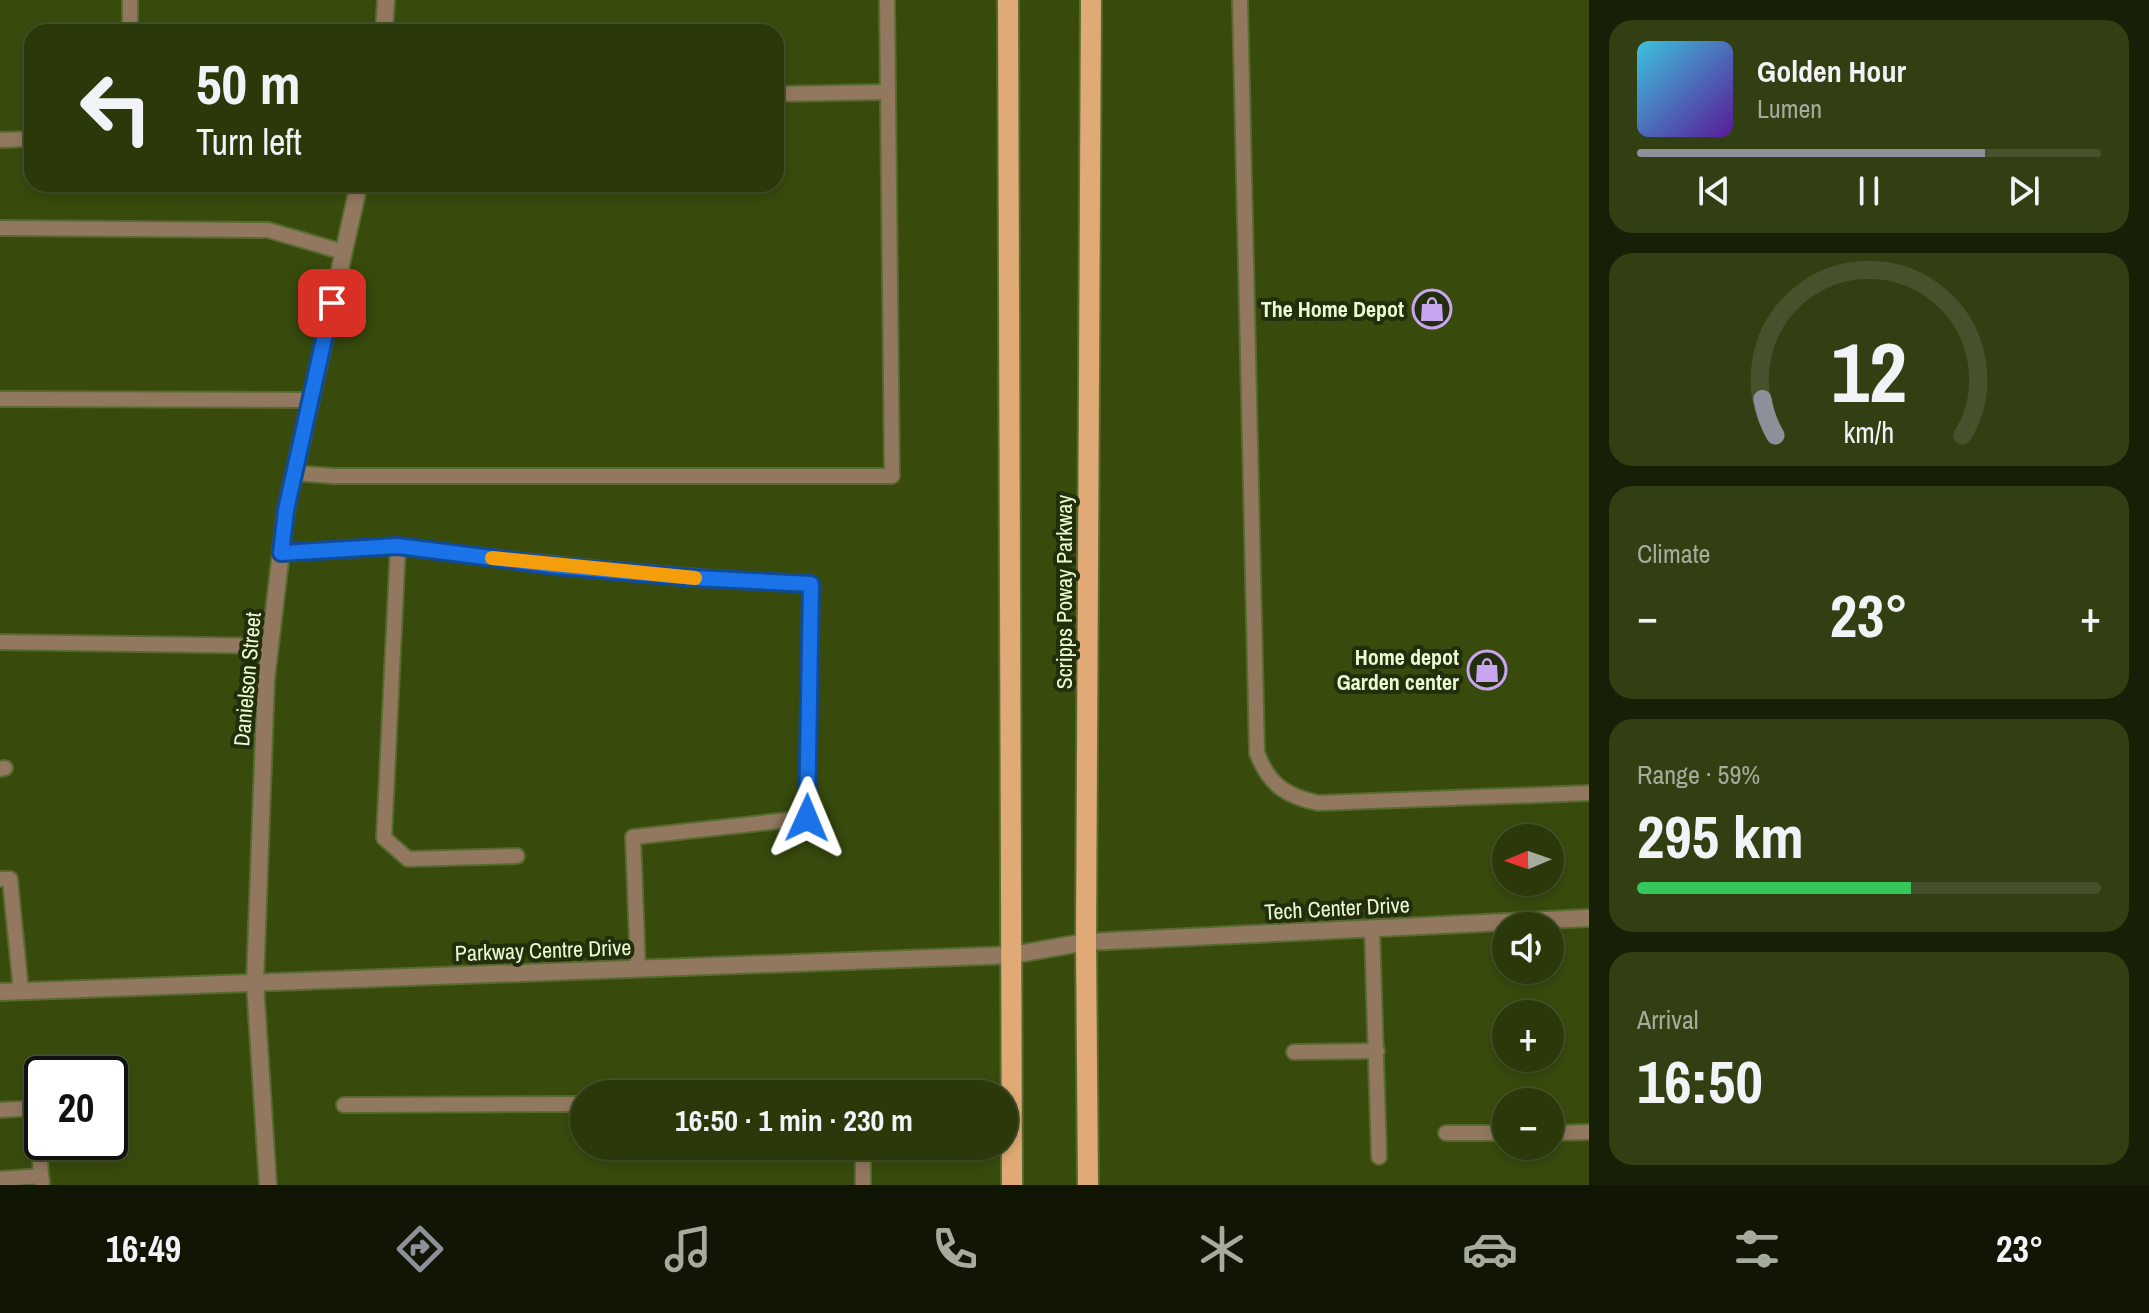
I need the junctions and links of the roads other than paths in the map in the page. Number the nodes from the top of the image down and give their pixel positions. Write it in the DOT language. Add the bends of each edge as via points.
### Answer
graph roads {
  1 [pos="130,0"];
  2 [pos="386,0"];
  3 [pos="887,0"];
  4 [pos="1008,0"];
  5 [pos="1091,0"];
  6 [pos="1240,0"];
  7 [pos="130,24"];
  8 [pos="384,24"];
  9 [pos="888,92"];
  10 [pos="784,94"];
  11 [pos="24,139"];
  12 [pos="0,140"];
  13 [pos="357,192"];
  14 [pos="0,228"];
  15 [pos="343,252"];
  16 [pos="0,399"];
  17 [pos="310,400"];
  18 [pos="294,473"];
  19 [pos="398,546"];
  20 [pos="281,553"];
  21 [pos="0,642"];
  22 [pos="270,646"];
  23 [pos="1589,793"];
  24 [pos="517,856"];
  25 [pos="0,879"];
  26 [pos="1589,918"];
  27 [pos="1372,928"];
  28 [pos="1086,942"];
  29 [pos="1012,955"];
  30 [pos="638,969"];
  31 [pos="255,983"];
  32 [pos="21,991"];
  33 [pos="0,992"];
  34 [pos="1377,1051"];
  35 [pos="1294,1052"];
  36 [pos="570,1104"];
  37 [pos="344,1105"];
  38 [pos="0,1110"];
  39 [pos="1589,1132"];
  40 [pos="1446,1133"];
  41 [pos="1492,1133"];
  42 [pos="1564,1133"];
  43 [pos="1379,1157"];
  44 [pos="863,1160"];
  45 [pos="0,1179"];
  46 [pos="42,1181"];
  47 [pos="268,1185"];
  48 [pos="863,1185"];
  49 [pos="1012,1185"];
  50 [pos="1088,1185"];
  1 -- 7 [label="lane"];
  2 -- 8 [label="street"];
  3 -- 9 [label="lane"];
  4 -- 29 [label="main road"];
  5 -- 28 [label="main road, Scripps Poway Parkway"];
  6 -- 23 [label="lane" via="1257,753 1264,772 1294,797 1318,803"];
  9 -- 10 [label="lane"];
  9 -- 18 [label="lane" via="892,476"];
  11 -- 12 [label="lane"];
  13 -- 15 [label="street, Danielson Street"];
  14 -- 15 [label="lane" via="268,230"];
  15 -- 17 [label="street, Danielson Street"];
  16 -- 17 [label="lane"];
  17 -- 18 [label="street, Danielson Street"];
  18 -- 20 [label="street, Danielson Street"];
  19 -- 20 [label="lane"];
  19 -- 24 [label="lane" via="384,838 408,859"];
  19 -- 30 [label="lane" via="555,566 811,584 807,818 633,837"];
  20 -- 22 [label="street, Danielson Street"];
  21 -- 22 [label="lane"];
  22 -- 31 [label="street, Danielson Street"];
  25 -- 32 [label="lane" via="10,879"];
  26 -- 27 [label="street, Tech Center Drive"];
  27 -- 28 [label="street, Tech Center Drive"];
  27 -- 34 [label="lane"];
  28 -- 29 [label="street, Parkway Centre Drive"];
  28 -- 50 [label="main road, Scripps Poway Parkway"];
  29 -- 30 [label="street, Parkway Centre Drive"];
  29 -- 49 [label="main road"];
  30 -- 31 [label="street, Parkway Centre Drive"];
  31 -- 32 [label="street, Parkway Centre Drive"];
  31 -- 47 [label="street, Danielson Street"];
  32 -- 33 [label="street, Parkway Centre Drive"];
  34 -- 35 [label="lane"];
  34 -- 43 [label="lane"];
  36 -- 37 [label="lane"];
  38 -- 46 [label="lane" via="37,1108"];
  39 -- 42 [label="lane"];
  40 -- 41 [label="lane"];
  44 -- 48 [label="lane"];
  45 -- 46 [label="lane"];
}
